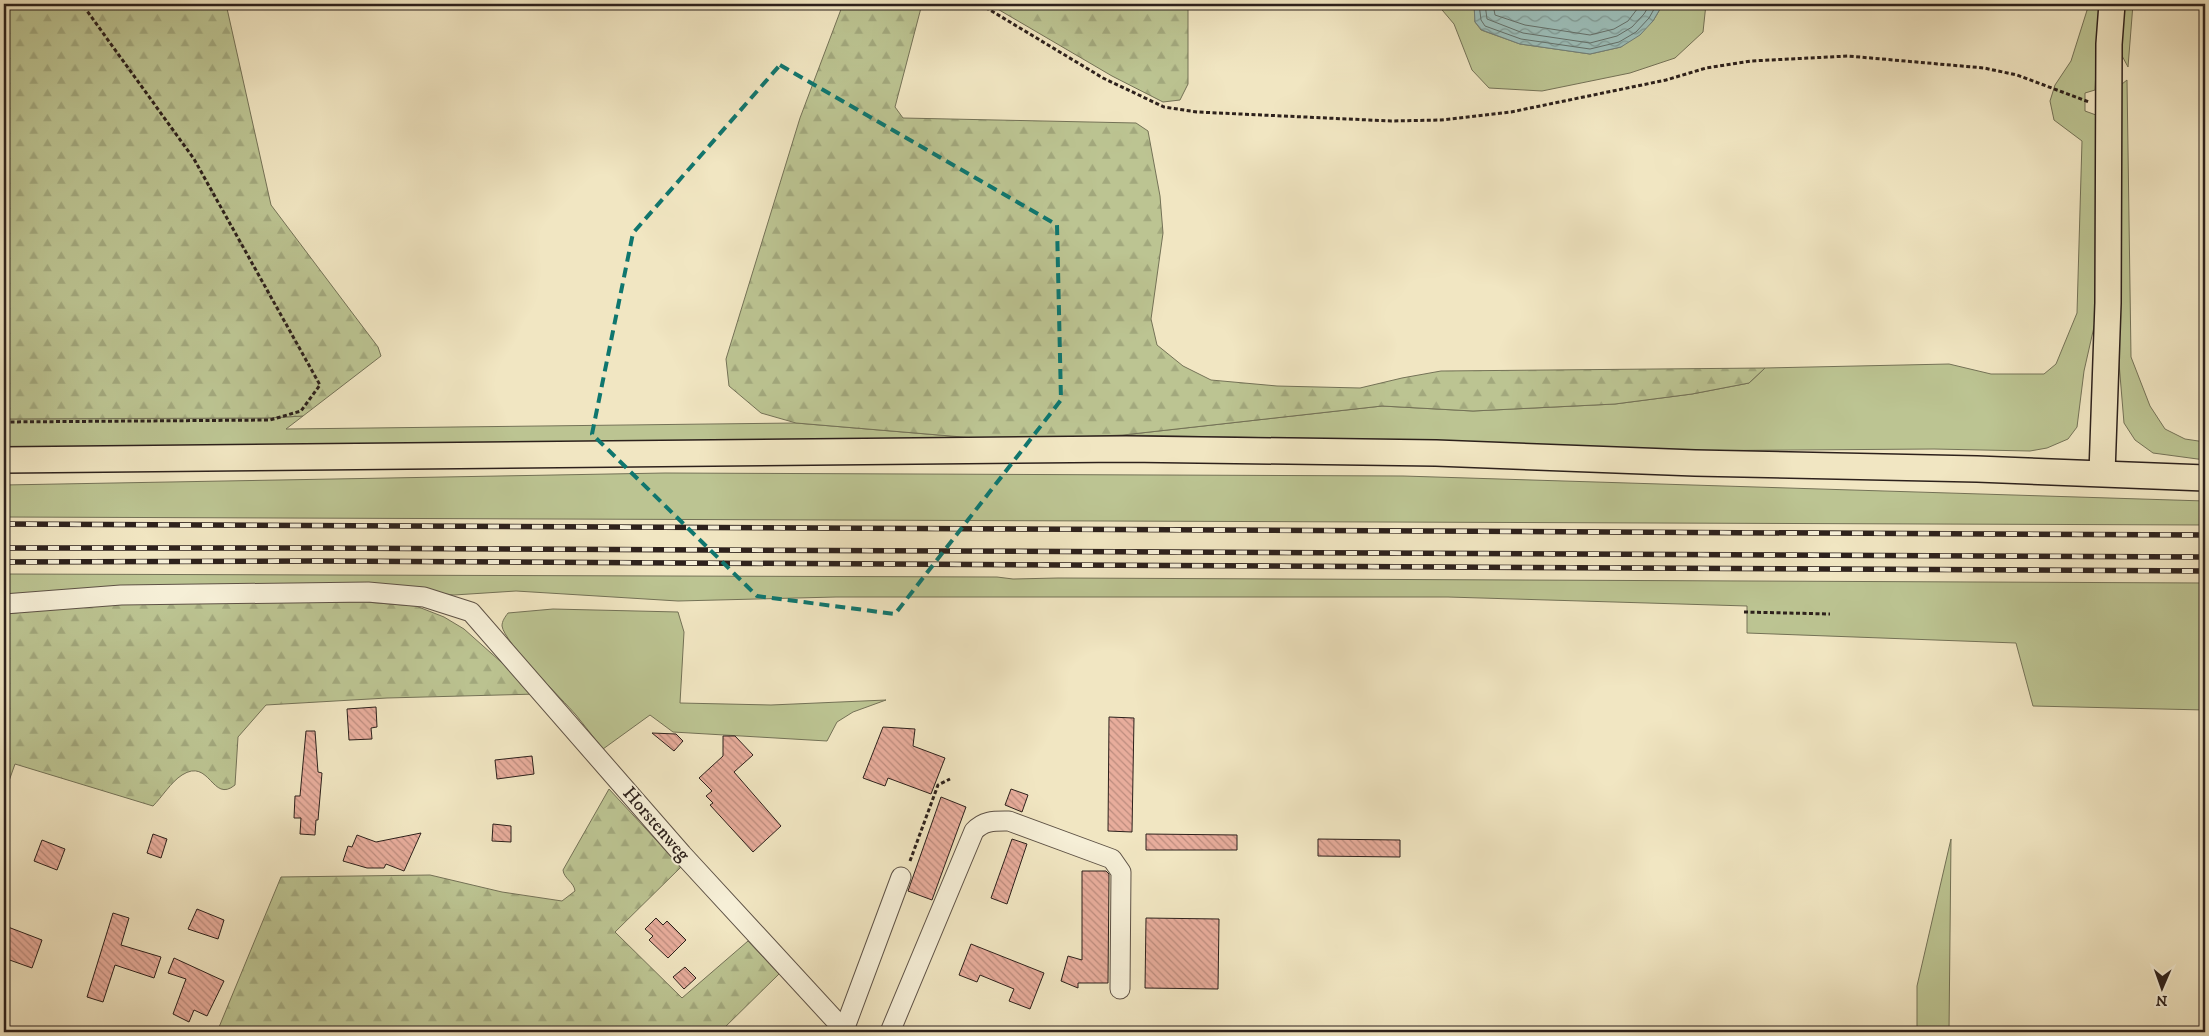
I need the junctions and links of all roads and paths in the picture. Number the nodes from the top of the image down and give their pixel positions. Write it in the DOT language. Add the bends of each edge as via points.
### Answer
graph roads {
  1 [pos="82,4"];
  2 [pos="980,4"];
  3 [pos="2112,4"];
  4 [pos="2108,102"];
  5 [pos="4,422"];
  6 [pos="4,460"];
  7 [pos="2102,473"];
  8 [pos="2205,478"];
  9 [pos="4,604"];
  10 [pos="1744,612"];
  11 [pos="1830,614"];
  12 [pos="950,779"];
  13 [pos="902,877"];
  14 [pos="1120,989"];
  15 [pos="845,1031"];
  16 [pos="890,1032"];
  1 -- 5 [label="path" via="194,159 320,385 301,411 270,420"];
  2 -- 4 [label="path" via="1103,78 1164,107 1197,112 1391,121 1441,120 1520,110 1724,65 1848,56 1984,68 2017,76 2085,102"];
  3 -- 4 [label="main road"];
  4 -- 7 [label="main road" via="2108,303"];
  6 -- 7 [label="main road" via="1270,450"];
  7 -- 8 [label="main road"];
  9 -- 15 [label="street, Horstenweg" via="121,595 368,592 424,597 471,612 682,854"];
  10 -- 11 [label="path"];
  12 -- 13 [label="path" via="938,785"];
  13 -- 15 [label="street"];
  14 -- 16 [label="street" via="1122,872 1112,859 1010,821 995,820 974,831"];
}
